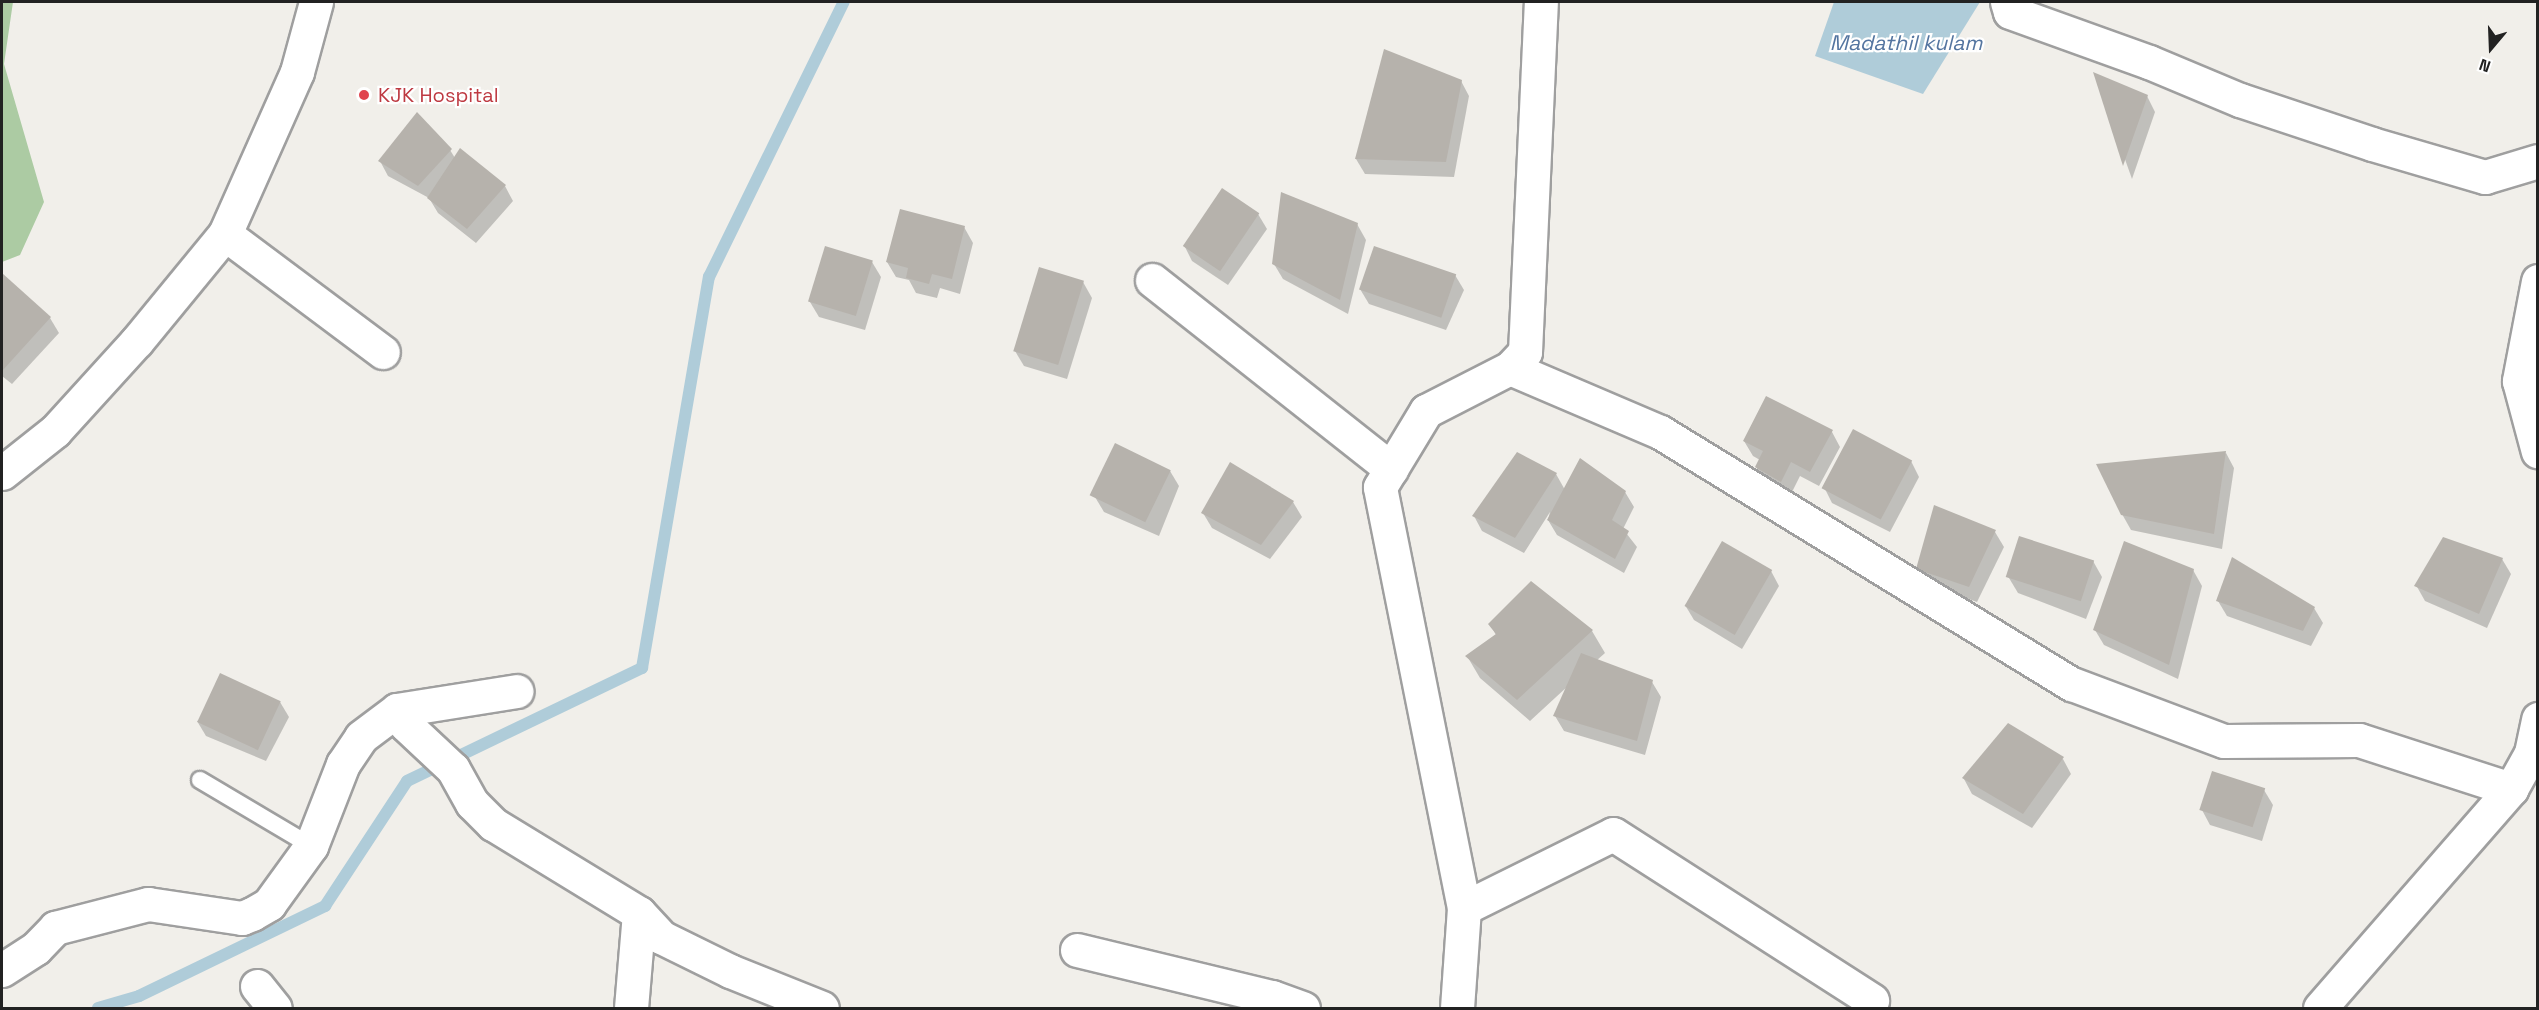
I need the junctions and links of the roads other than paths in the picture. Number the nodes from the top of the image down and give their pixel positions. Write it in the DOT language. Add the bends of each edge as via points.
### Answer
graph roads {
  1 [pos="316,2"];
  2 [pos="1541,2"];
  3 [pos="2007,2"];
  4 [pos="2538,161"];
  5 [pos="225,234"];
  6 [pos="1152,280"];
  7 [pos="2538,281"];
  8 [pos="383,352"];
  9 [pos="1510,368"];
  10 [pos="2538,452"];
  11 [pos="1391,469"];
  12 [pos="2,473"];
  13 [pos="517,691"];
  14 [pos="402,717"];
  15 [pos="2538,719"];
  16 [pos="2534,754"];
  17 [pos="200,780"];
  18 [pos="2511,789"];
  19 [pos="311,846"];
  20 [pos="1464,908"];
  21 [pos="639,913"];
  22 [pos="1077,950"];
  23 [pos="2,970"];
  24 [pos="1872,1000"];
  25 [pos="631,1008"];
  26 [pos="822,1008"];
  27 [pos="1303,1008"];
  28 [pos="1457,1008"];
  29 [pos="2320,1008"];
  1 -- 5 [label="street" via="297,72"];
  2 -- 9 [label="street" via="1525,352"];
  3 -- 4 [label="street" via="2010,12 2240,100 2372,144 2485,177"];
  5 -- 8 [label="street"];
  5 -- 12 [label="street" via="137,341 55,431"];
  6 -- 11 [label="street"];
  7 -- 10 [label="street" via="2518,381"];
  9 -- 11 [label="street" via="1426,411"];
  9 -- 18 [label="street" via="1660,432 2072,684 2224,741 2359,740"];
  11 -- 20 [label="street" via="1380,487"];
  13 -- 14 [label="street"];
  14 -- 19 [label="street" via="361,737 343,764"];
  14 -- 21 [label="street" via="453,769 472,803 493,824"];
  15 -- 16 [label="street"];
  16 -- 18 [label="street"];
  17 -- 19 [label="lane"];
  18 -- 29 [label="street"];
  19 -- 23 [label="street" via="269,904 252,914 242,918 148,904 55,928 36,948"];
  20 -- 24 [label="street" via="1613,834"];
  20 -- 28 [label="street"];
  21 -- 25 [label="street"];
  21 -- 26 [label="street" via="661,937 730,972"];
  22 -- 27 [label="street"];
}
